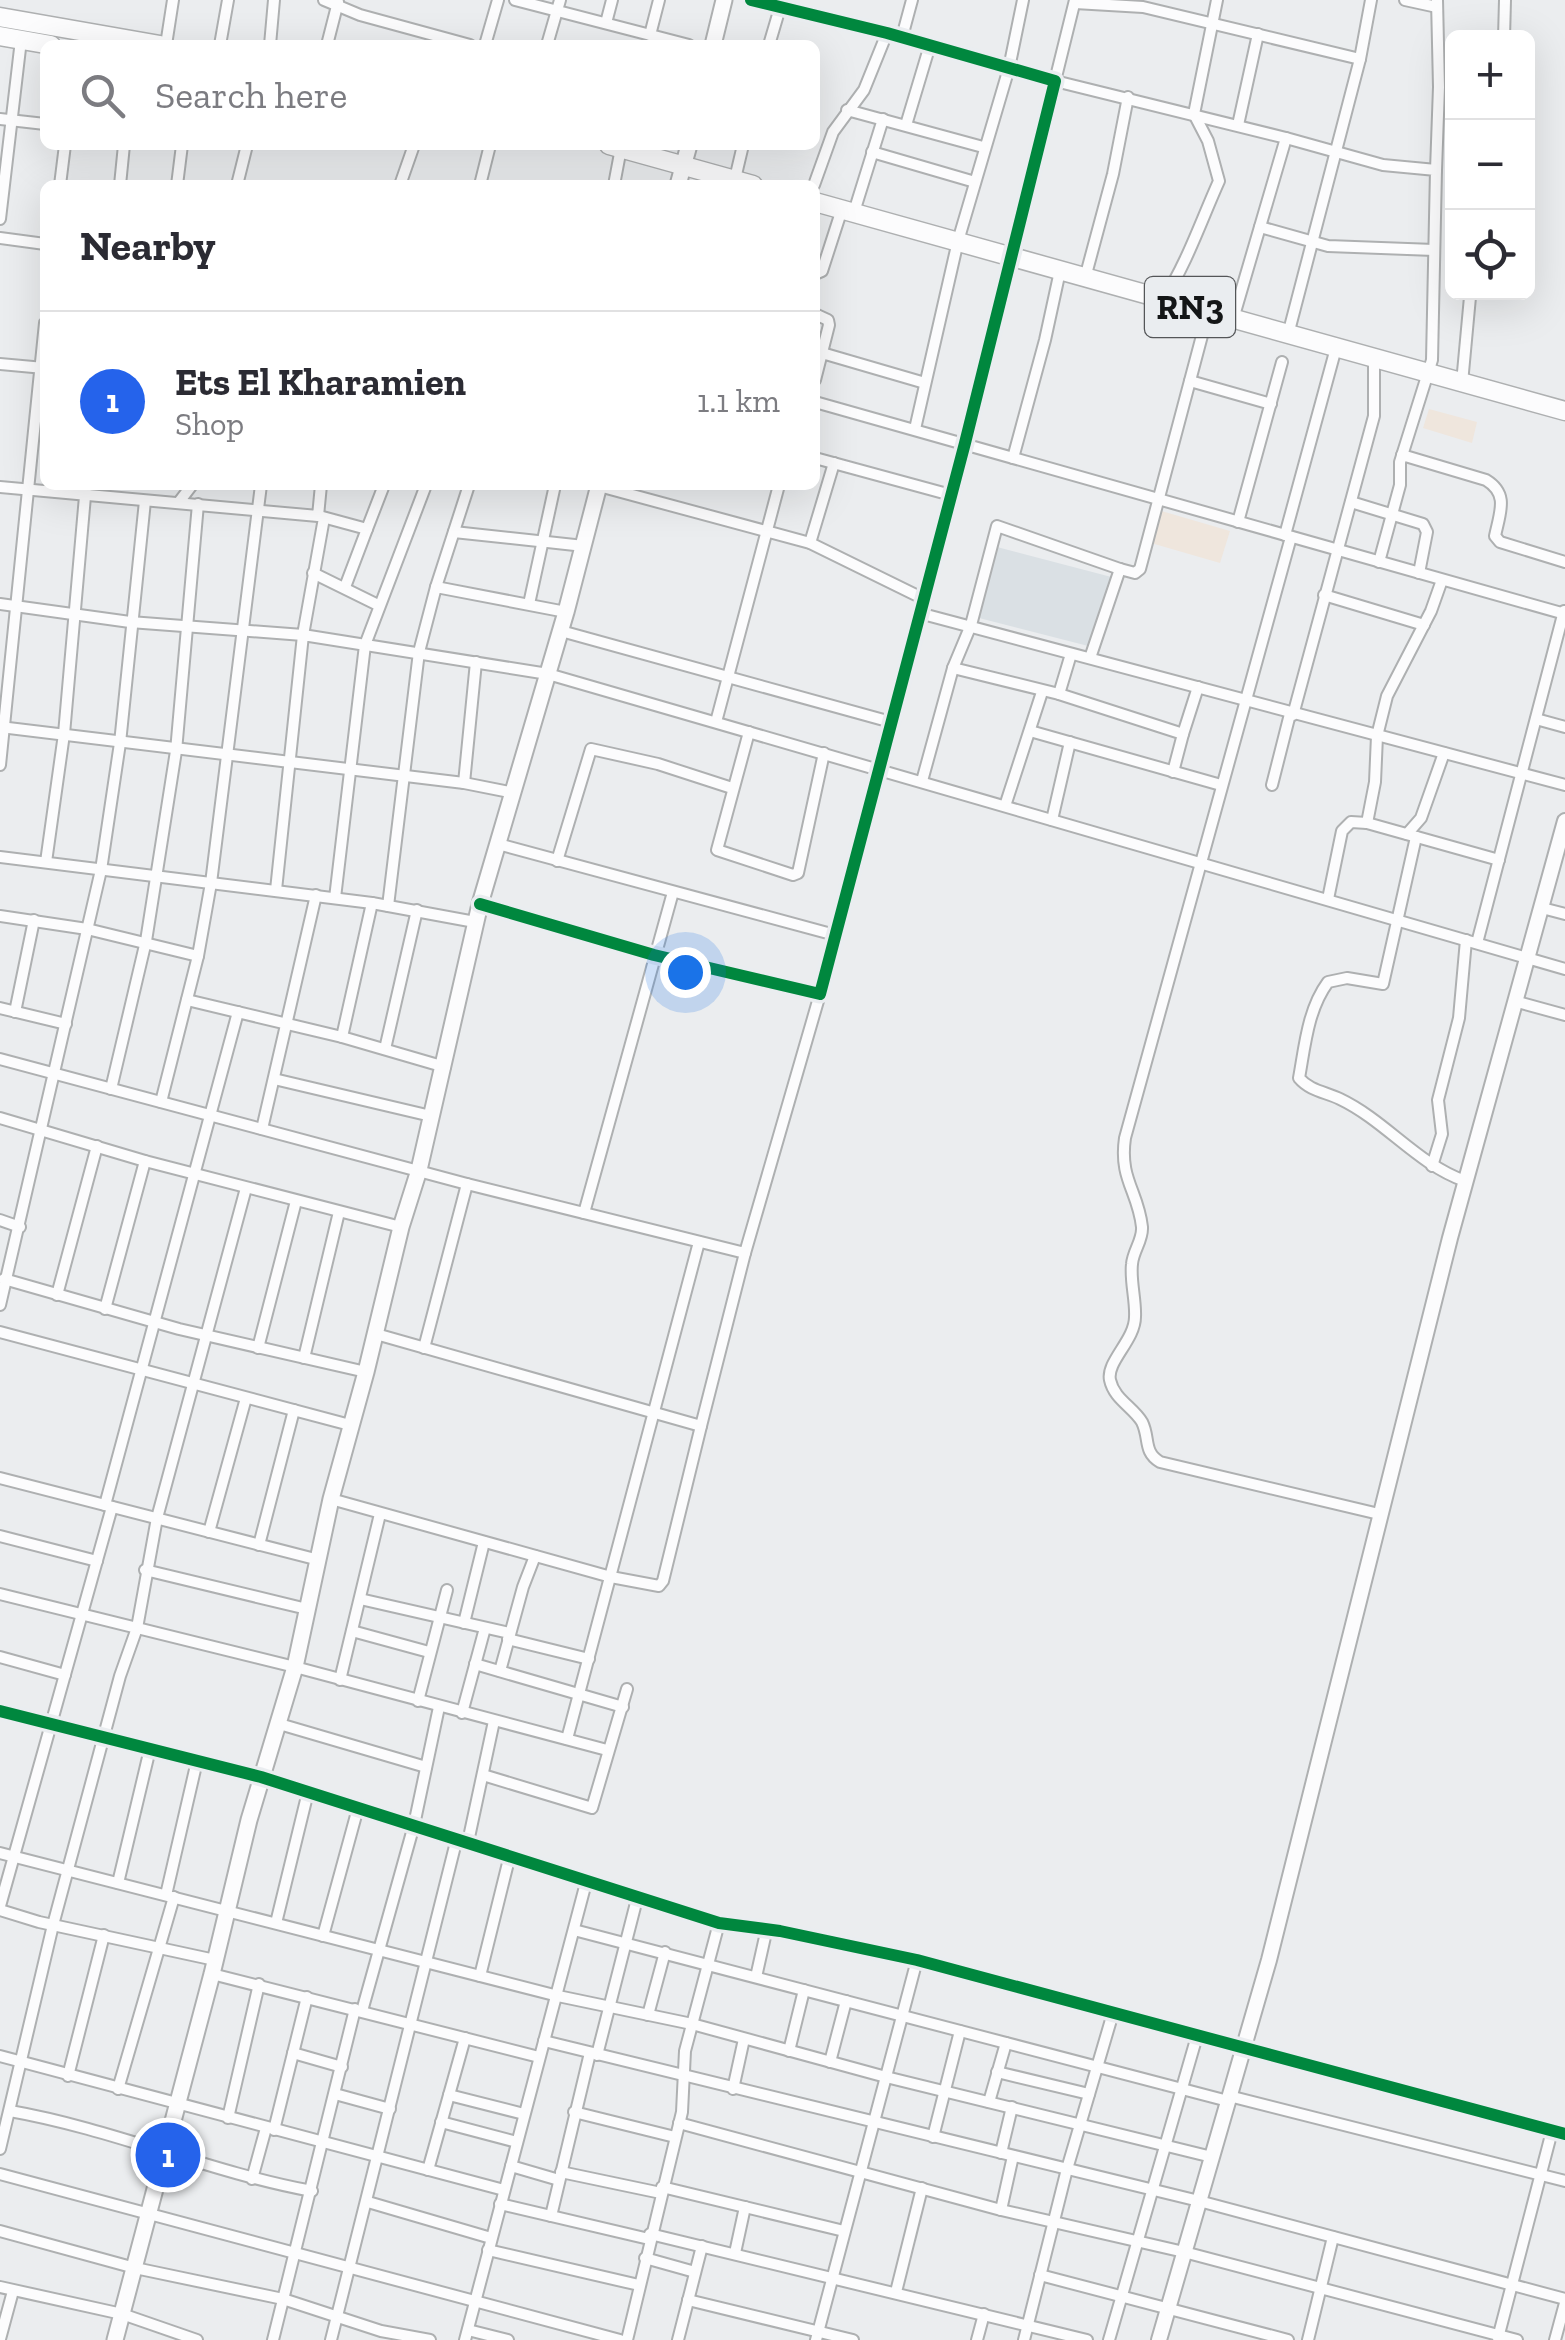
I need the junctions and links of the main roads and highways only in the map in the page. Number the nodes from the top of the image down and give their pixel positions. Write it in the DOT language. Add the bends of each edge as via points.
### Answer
graph roads {
  1 [pos="724,0"];
  2 [pos="0,17"];
  3 [pos="0,36"];
  4 [pos="134,40"];
  5 [pos="715,40"];
  6 [pos="40,43"];
  7 [pos="629,150"];
  8 [pos="687,150"];
  9 [pos="683,166"];
  10 [pos="679,180"];
  11 [pos="730,180"];
  12 [pos="820,203"];
  13 [pos="1565,411"];
  14 [pos="598,490"];
  15 [pos="115,2340"];
  1 -- 5 [label="main road"];
  2 -- 4 [label="highway"];
  3 -- 6 [label="highway"];
  7 -- 9 [label="highway"];
  8 -- 9 [label="main road"];
  9 -- 10 [label="main road"];
  9 -- 11 [label="highway"];
  12 -- 13 [label="highway, RN3"];
  14 -- 15 [label="main road" via="475,922 294,1667"];
}
